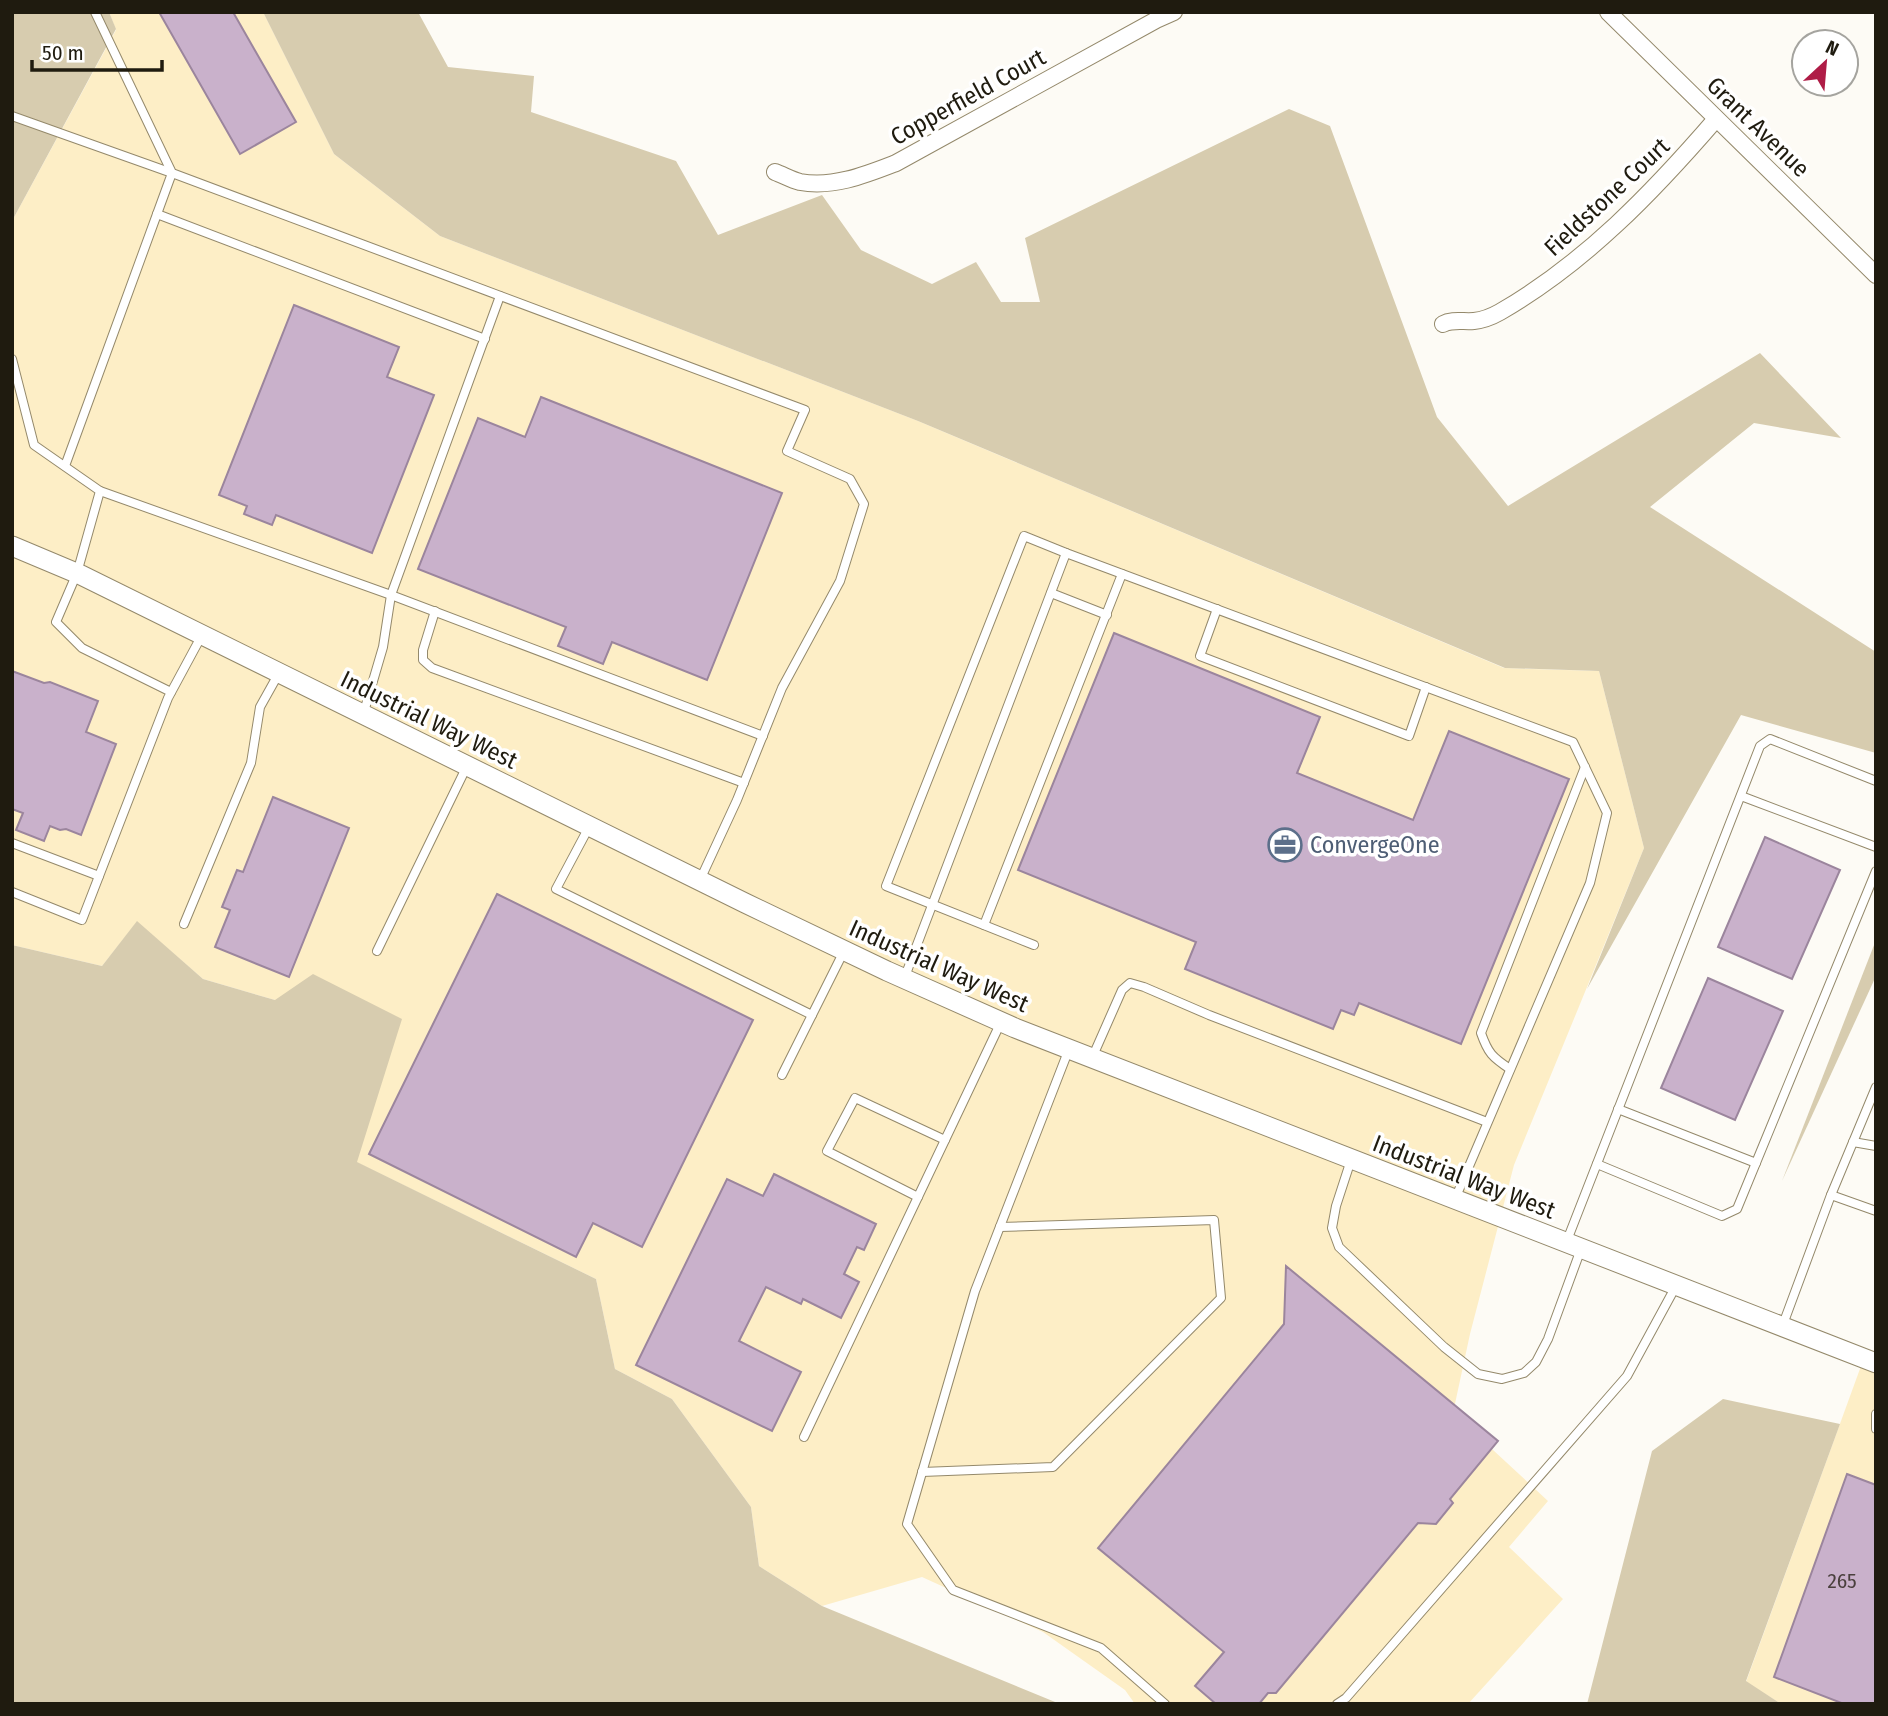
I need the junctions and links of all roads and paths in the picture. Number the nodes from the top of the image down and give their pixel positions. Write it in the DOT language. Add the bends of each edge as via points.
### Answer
graph roads {
  1 [pos="95,12"];
  2 [pos="1174,12"];
  3 [pos="1608,12"];
  4 [pos="12,116"];
  5 [pos="1716,119"];
  6 [pos="775,172"];
  7 [pos="172,173"];
  8 [pos="157,214"];
  9 [pos="1876,275"];
  10 [pos="500,296"];
  11 [pos="1443,324"];
  12 [pos="485,339"];
  13 [pos="12,359"];
  14 [pos="65,466"];
  15 [pos="100,491"];
  16 [pos="12,546"];
  17 [pos="1066,553"];
  18 [pos="77,573"];
  19 [pos="1122,574"];
  20 [pos="1051,593"];
  21 [pos="391,595"];
  22 [pos="1217,609"];
  23 [pos="435,611"];
  24 [pos="1107,615"];
  25 [pos="202,635"];
  26 [pos="278,673"];
  27 [pos="1426,687"];
  28 [pos="171,692"];
  29 [pos="363,715"];
  30 [pos="763,736"];
  31 [pos="467,766"];
  32 [pos="1585,767"];
  33 [pos="1876,781"];
  34 [pos="744,783"];
  35 [pos="1741,796"];
  36 [pos="589,827"];
  37 [pos="12,843"];
  38 [pos="1876,848"];
  39 [pos="1876,871"];
  40 [pos="99,876"];
  41 [pos="699,881"];
  42 [pos="12,892"];
  43 [pos="933,905"];
  44 [pos="184,924"];
  45 [pos="984,925"];
  46 [pos="1034,945"];
  47 [pos="377,951"];
  48 [pos="844,951"];
  49 [pos="904,979"];
  50 [pos="812,1015"];
  51 [pos="1001,1021"];
  52 [pos="1069,1049"];
  53 [pos="1091,1058"];
  54 [pos="1510,1069"];
  55 [pos="782,1076"];
  56 [pos="1876,1087"];
  57 [pos="1618,1109"];
  58 [pos="1487,1122"];
  59 [pos="945,1140"];
  60 [pos="1853,1142"];
  61 [pos="1876,1146"];
  62 [pos="1351,1160"];
  63 [pos="1756,1163"];
  64 [pos="1597,1164"];
  65 [pos="1831,1195"];
  66 [pos="918,1197"];
  67 [pos="1455,1200"];
  68 [pos="1876,1211"];
  69 [pos="1000,1227"];
  70 [pos="1573,1246"];
  71 [pos="1676,1286"];
  72 [pos="1782,1327"];
  73 [pos="1876,1363"];
  74 [pos="1876,1414"];
  75 [pos="1876,1429"];
  76 [pos="804,1437"];
  77 [pos="922,1472"];
  78 [pos="1165,1704"];
  79 [pos="1337,1704"];
  1 -- 7 [label="lane"];
  2 -- 6 [label="street, Copperfield Court" via="896,163 827,184"];
  3 -- 5 [label="street, Grant Avenue"];
  4 -- 7 [label="lane"];
  5 -- 9 [label="street, Grant Avenue"];
  5 -- 11 [label="street, Fieldstone Court" via="1618,223 1562,272 1496,314"];
  7 -- 8 [label="lane"];
  7 -- 10 [label="lane"];
  8 -- 12 [label="lane"];
  8 -- 14 [label="lane"];
  10 -- 12 [label="lane"];
  10 -- 30 [label="lane" via="805,410 788,451 850,479 864,505 840,581 782,688"];
  12 -- 21 [label="lane"];
  13 -- 14 [label="lane" via="34,445"];
  14 -- 15 [label="lane"];
  15 -- 18 [label="lane"];
  15 -- 21 [label="lane"];
  16 -- 18 [label="street, Industrial Way West"];
  17 -- 19 [label="lane"];
  17 -- 20 [label="lane"];
  17 -- 43 [label="lane" via="1024,536 886,886"];
  18 -- 25 [label="street, Industrial Way West"];
  18 -- 28 [label="lane" via="56,622 82,648"];
  19 -- 22 [label="lane"];
  19 -- 24 [label="lane"];
  20 -- 24 [label="lane"];
  20 -- 43 [label="lane"];
  21 -- 23 [label="lane"];
  21 -- 29 [label="lane" via="383,648"];
  22 -- 27 [label="lane"];
  22 -- 27 [label="lane" via="1200,656 1409,736"];
  23 -- 30 [label="lane"];
  23 -- 34 [label="lane" via="423,650 423,660 432,668"];
  24 -- 45 [label="lane"];
  25 -- 26 [label="street, Industrial Way West"];
  25 -- 28 [label="lane"];
  26 -- 29 [label="street, Industrial Way West"];
  26 -- 44 [label="lane" via="260,706 251,763"];
  27 -- 32 [label="lane" via="1573,742"];
  28 -- 40 [label="lane"];
  29 -- 31 [label="street, Industrial Way West"];
  30 -- 34 [label="lane"];
  31 -- 36 [label="street, Industrial Way West"];
  31 -- 47 [label="lane"];
  32 -- 54 [label="lane" via="1607,813 1590,883"];
  32 -- 54 [label="lane" via="1481,1033 1492,1056"];
  33 -- 35 [label="lane" via="1770,739 1760,746"];
  34 -- 41 [label="lane"];
  35 -- 38 [label="lane"];
  35 -- 57 [label="lane"];
  36 -- 41 [label="street, Industrial Way West"];
  36 -- 50 [label="lane" via="556,889"];
  37 -- 40 [label="lane"];
  39 -- 63 [label="lane"];
  40 -- 42 [label="lane" via="82,920"];
  41 -- 48 [label="street, Industrial Way West"];
  43 -- 45 [label="lane"];
  43 -- 49 [label="lane"];
  45 -- 46 [label="lane"];
  48 -- 49 [label="street, Industrial Way West"];
  48 -- 50 [label="lane"];
  49 -- 51 [label="street, Industrial Way West"];
  50 -- 55 [label="lane"];
  51 -- 52 [label="street, Industrial Way West"];
  51 -- 59 [label="lane"];
  52 -- 53 [label="street, Industrial Way West"];
  52 -- 69 [label="lane"];
  53 -- 58 [label="lane" via="1122,990 1130,984"];
  53 -- 62 [label="street, Industrial Way West"];
  54 -- 58 [label="lane"];
  56 -- 60 [label="lane"];
  57 -- 63 [label="lane"];
  57 -- 64 [label="lane"];
  58 -- 67 [label="lane"];
  59 -- 66 [label="lane"];
  59 -- 66 [label="lane" via="855,1098 827,1151"];
  60 -- 61 [label="lane"];
  60 -- 65 [label="lane"];
  62 -- 67 [label="street, Industrial Way West"];
  62 -- 70 [label="lane" via="1332,1228 1339,1247 1478,1374 1502,1379 1524,1373 1536,1362 1548,1339"];
  63 -- 64 [label="lane" via="1737,1209 1722,1216"];
  64 -- 70 [label="lane"];
  65 -- 68 [label="lane"];
  65 -- 72 [label="lane"];
  66 -- 76 [label="lane"];
  67 -- 70 [label="street, Industrial Way West"];
  69 -- 77 [label="lane" via="975,1292"];
  69 -- 77 [label="lane" via="1214,1220 1221,1298 1053,1467"];
  70 -- 71 [label="street, Industrial Way West"];
  71 -- 72 [label="street, Industrial Way West"];
  71 -- 79 [label="lane" via="1627,1376"];
  72 -- 73 [label="street, Industrial Way West"];
  74 -- 75 [label="lane"];
  77 -- 78 [label="lane" via="907,1524 953,1590 1101,1648"];
}
